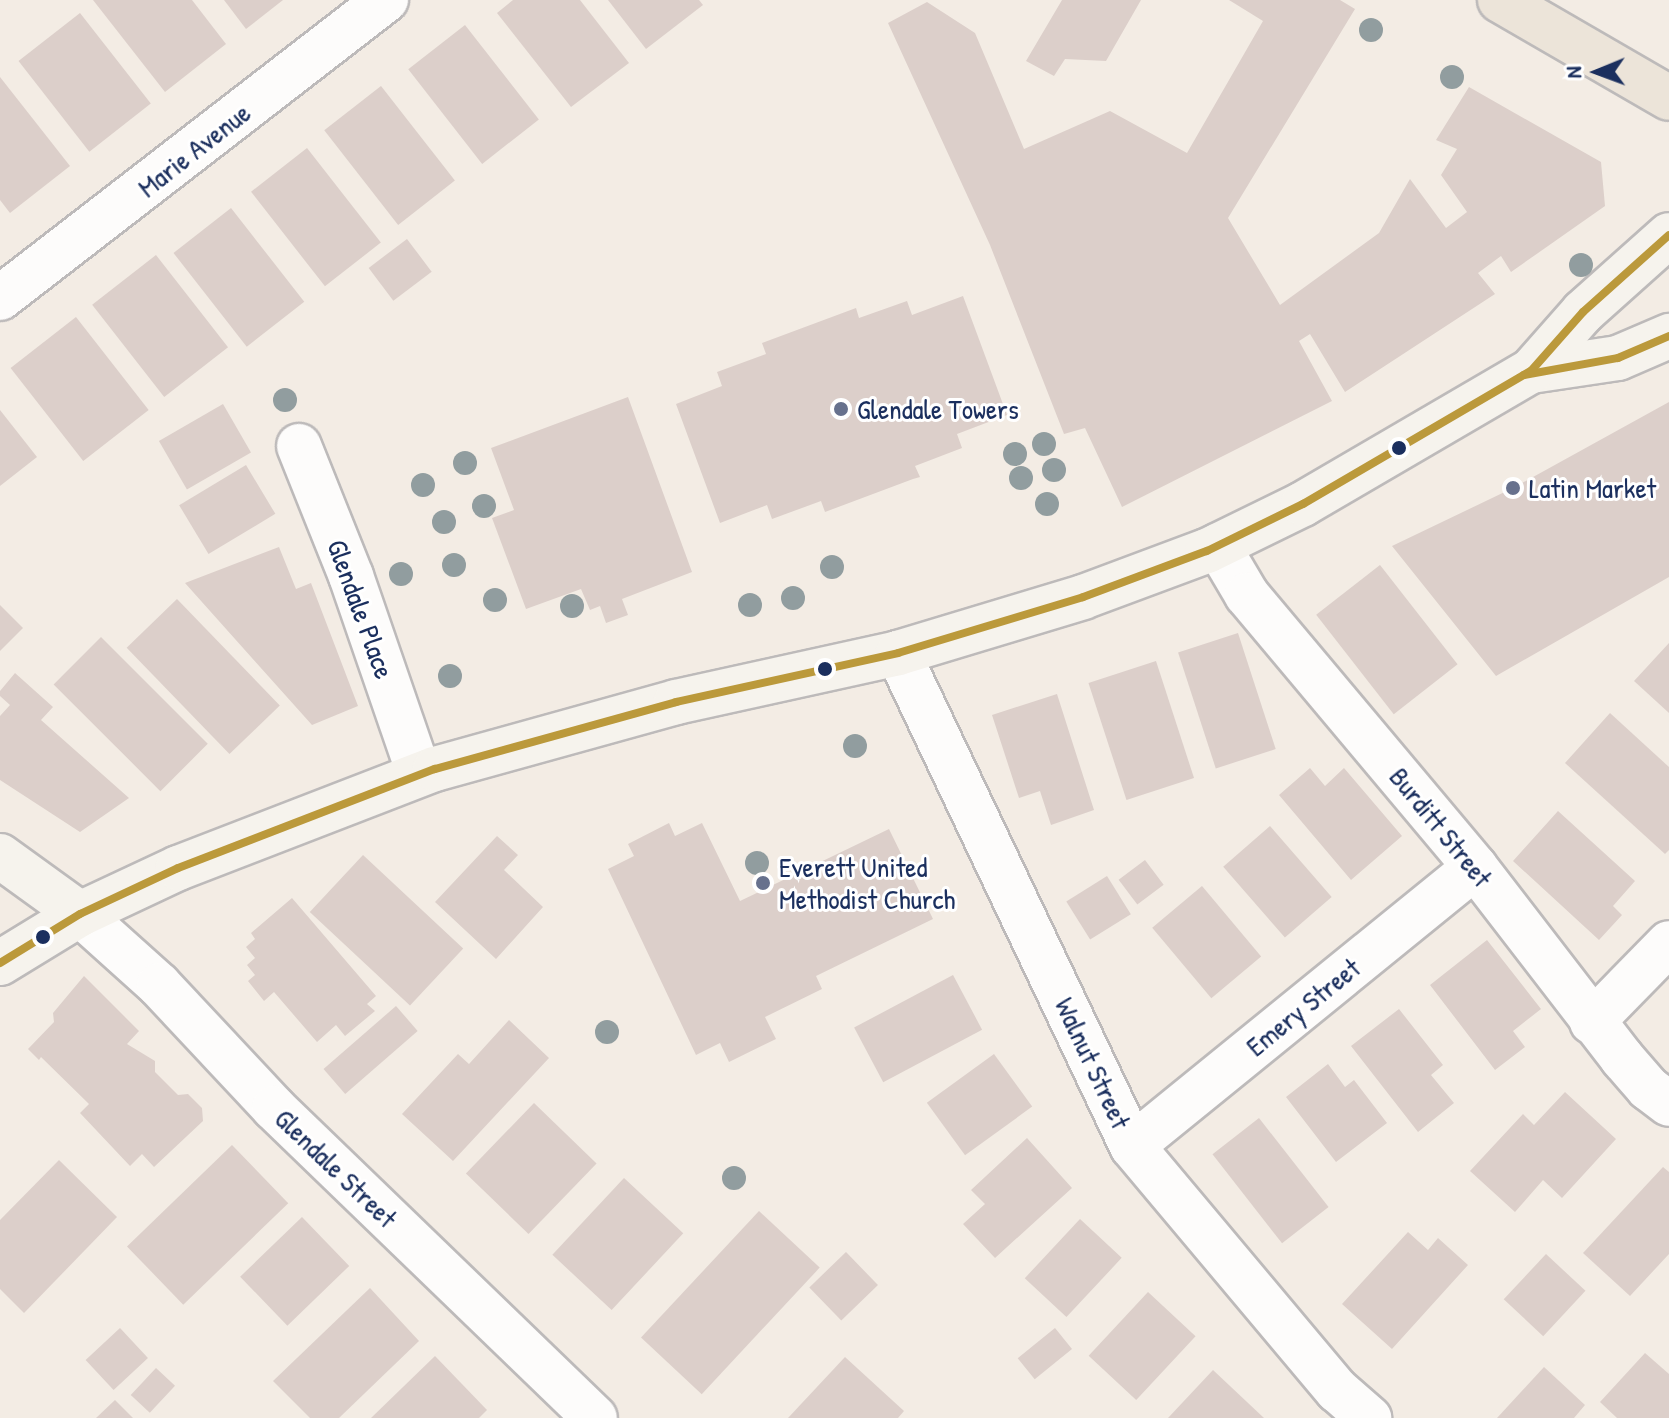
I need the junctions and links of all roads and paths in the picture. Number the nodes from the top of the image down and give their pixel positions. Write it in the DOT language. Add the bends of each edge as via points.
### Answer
graph roads {
  1 [pos="386,0"];
  2 [pos="1500,0"];
  3 [pos="1669,98"];
  4 [pos="1669,235"];
  5 [pos="0,298"];
  6 [pos="1669,336"];
  7 [pos="1531,371"];
  8 [pos="299,446"];
  9 [pos="1218,546"];
  10 [pos="898,653"];
  11 [pos="419,774"];
  12 [pos="0,856"];
  13 [pos="1475,867"];
  14 [pos="80,914"];
  15 [pos="1669,943"];
  16 [pos="0,963"];
  17 [pos="1592,1022"];
  18 [pos="1669,1104"];
  19 [pos="1132,1146"];
  20 [pos="595,1418"];
  21 [pos="1369,1418"];
  1 -- 5 [label="street, Marie Avenue"];
  2 -- 3 [label="main road"];
  4 -- 7 [label="main road" via="1583,312"];
  6 -- 7 [label="main road" via="1618,358"];
  7 -- 9 [label="main road" via="1316,497"];
  8 -- 11 [label="street, Glendale Place" via="351,576"];
  9 -- 10 [label="main road" via="1083,597"];
  9 -- 13 [label="street, Burditt Street" via="1247,595"];
  10 -- 11 [label="main road" via="676,702"];
  10 -- 19 [label="street, Walnut Street"];
  11 -- 14 [label="main road" via="178,868"];
  12 -- 14 [label="main road"];
  13 -- 17 [label="street, Burditt Street"];
  13 -- 19 [label="street, Emery Street"];
  14 -- 16 [label="main road"];
  14 -- 20 [label="street, Glendale Street" via="159,985 274,1108"];
  15 -- 17 [label="street"];
  17 -- 18 [label="street, Burditt Street" via="1648,1088"];
  19 -- 21 [label="street, Walnut Street" via="1337,1390"];
}
